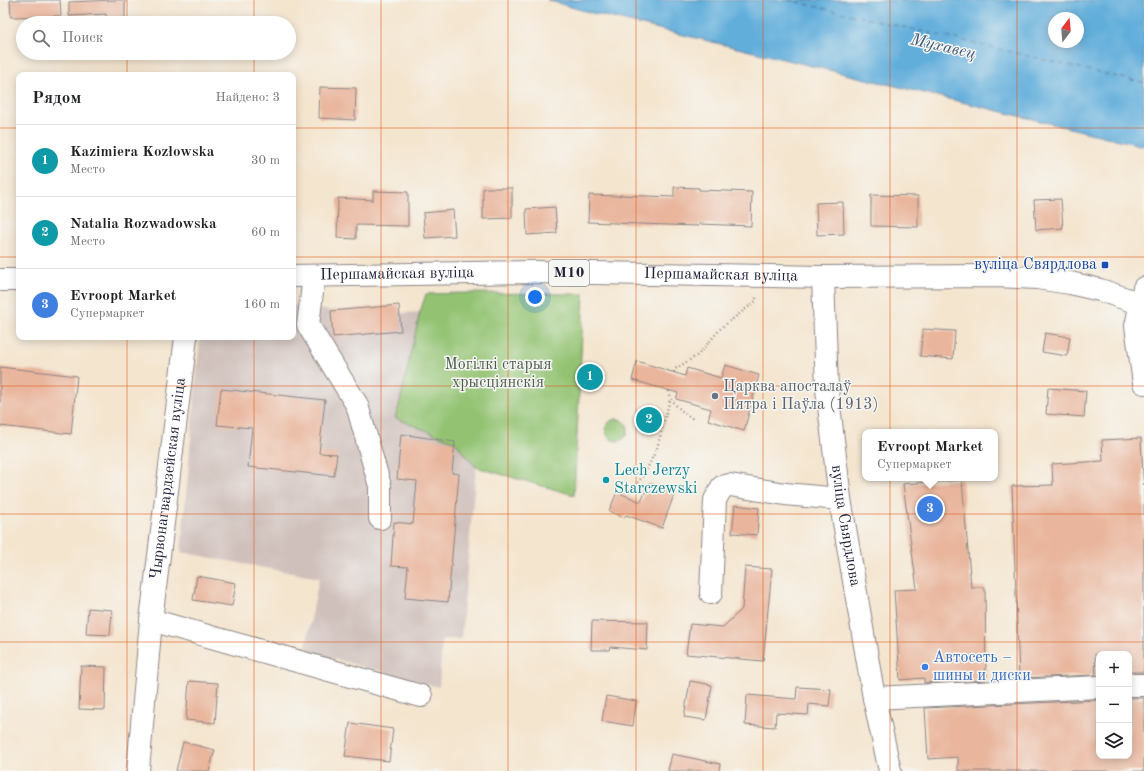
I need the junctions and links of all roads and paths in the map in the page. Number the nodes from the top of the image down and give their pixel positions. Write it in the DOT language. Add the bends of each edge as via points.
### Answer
graph roads {
  1 [pos="304,276"];
  2 [pos="823,277"];
  3 [pos="0,280"];
  4 [pos="16,280"];
  5 [pos="756,294"];
  6 [pos="1143,299"];
  7 [pos="186,340"];
  8 [pos="674,372"];
  9 [pos="1144,383"];
  10 [pos="668,390"];
  11 [pos="670,399"];
  12 [pos="693,419"];
  13 [pos="635,486"];
  14 [pos="840,499"];
  15 [pos="380,518"];
  16 [pos="711,593"];
  17 [pos="151,620"];
  18 [pos="1132,685"];
  19 [pos="1144,685"];
  20 [pos="1096,687"];
  21 [pos="421,696"];
  22 [pos="874,698"];
  23 [pos="138,771"];
  24 [pos="890,771"];
  1 -- 2 [label="main road, Першамайская вуліца / М10" via="534,272"];
  1 -- 15 [label="main road" via="308,325 357,404 380,486"];
  2 -- 6 [label="main road, Першамайская вуліца / М10" via="941,275 1036,278"];
  2 -- 14 [label="main road, вуліца Свярдлова" via="827,389"];
  3 -- 4 [label="main road"];
  5 -- 8 [label="path" via="756,300 721,328 698,356"];
  6 -- 9 [label="main road" via="1136,326"];
  7 -- 17 [label="main road, Чырвонагвардзейская вуліца"];
  10 -- 11 [label="path"];
  11 -- 12 [label="path"];
  11 -- 13 [label="path" via="657,448"];
  14 -- 16 [label="main road" via="730,485 722,487 715,500"];
  14 -- 22 [label="main road, вуліца Свярдлова"];
  17 -- 21 [label="main road"];
  17 -- 23 [label="main road, Чырвонагвардзейская вуліца"];
  18 -- 19 [label="main road"];
  20 -- 22 [label="main road"];
  22 -- 24 [label="main road, вуліца Свярдлова"];
}
